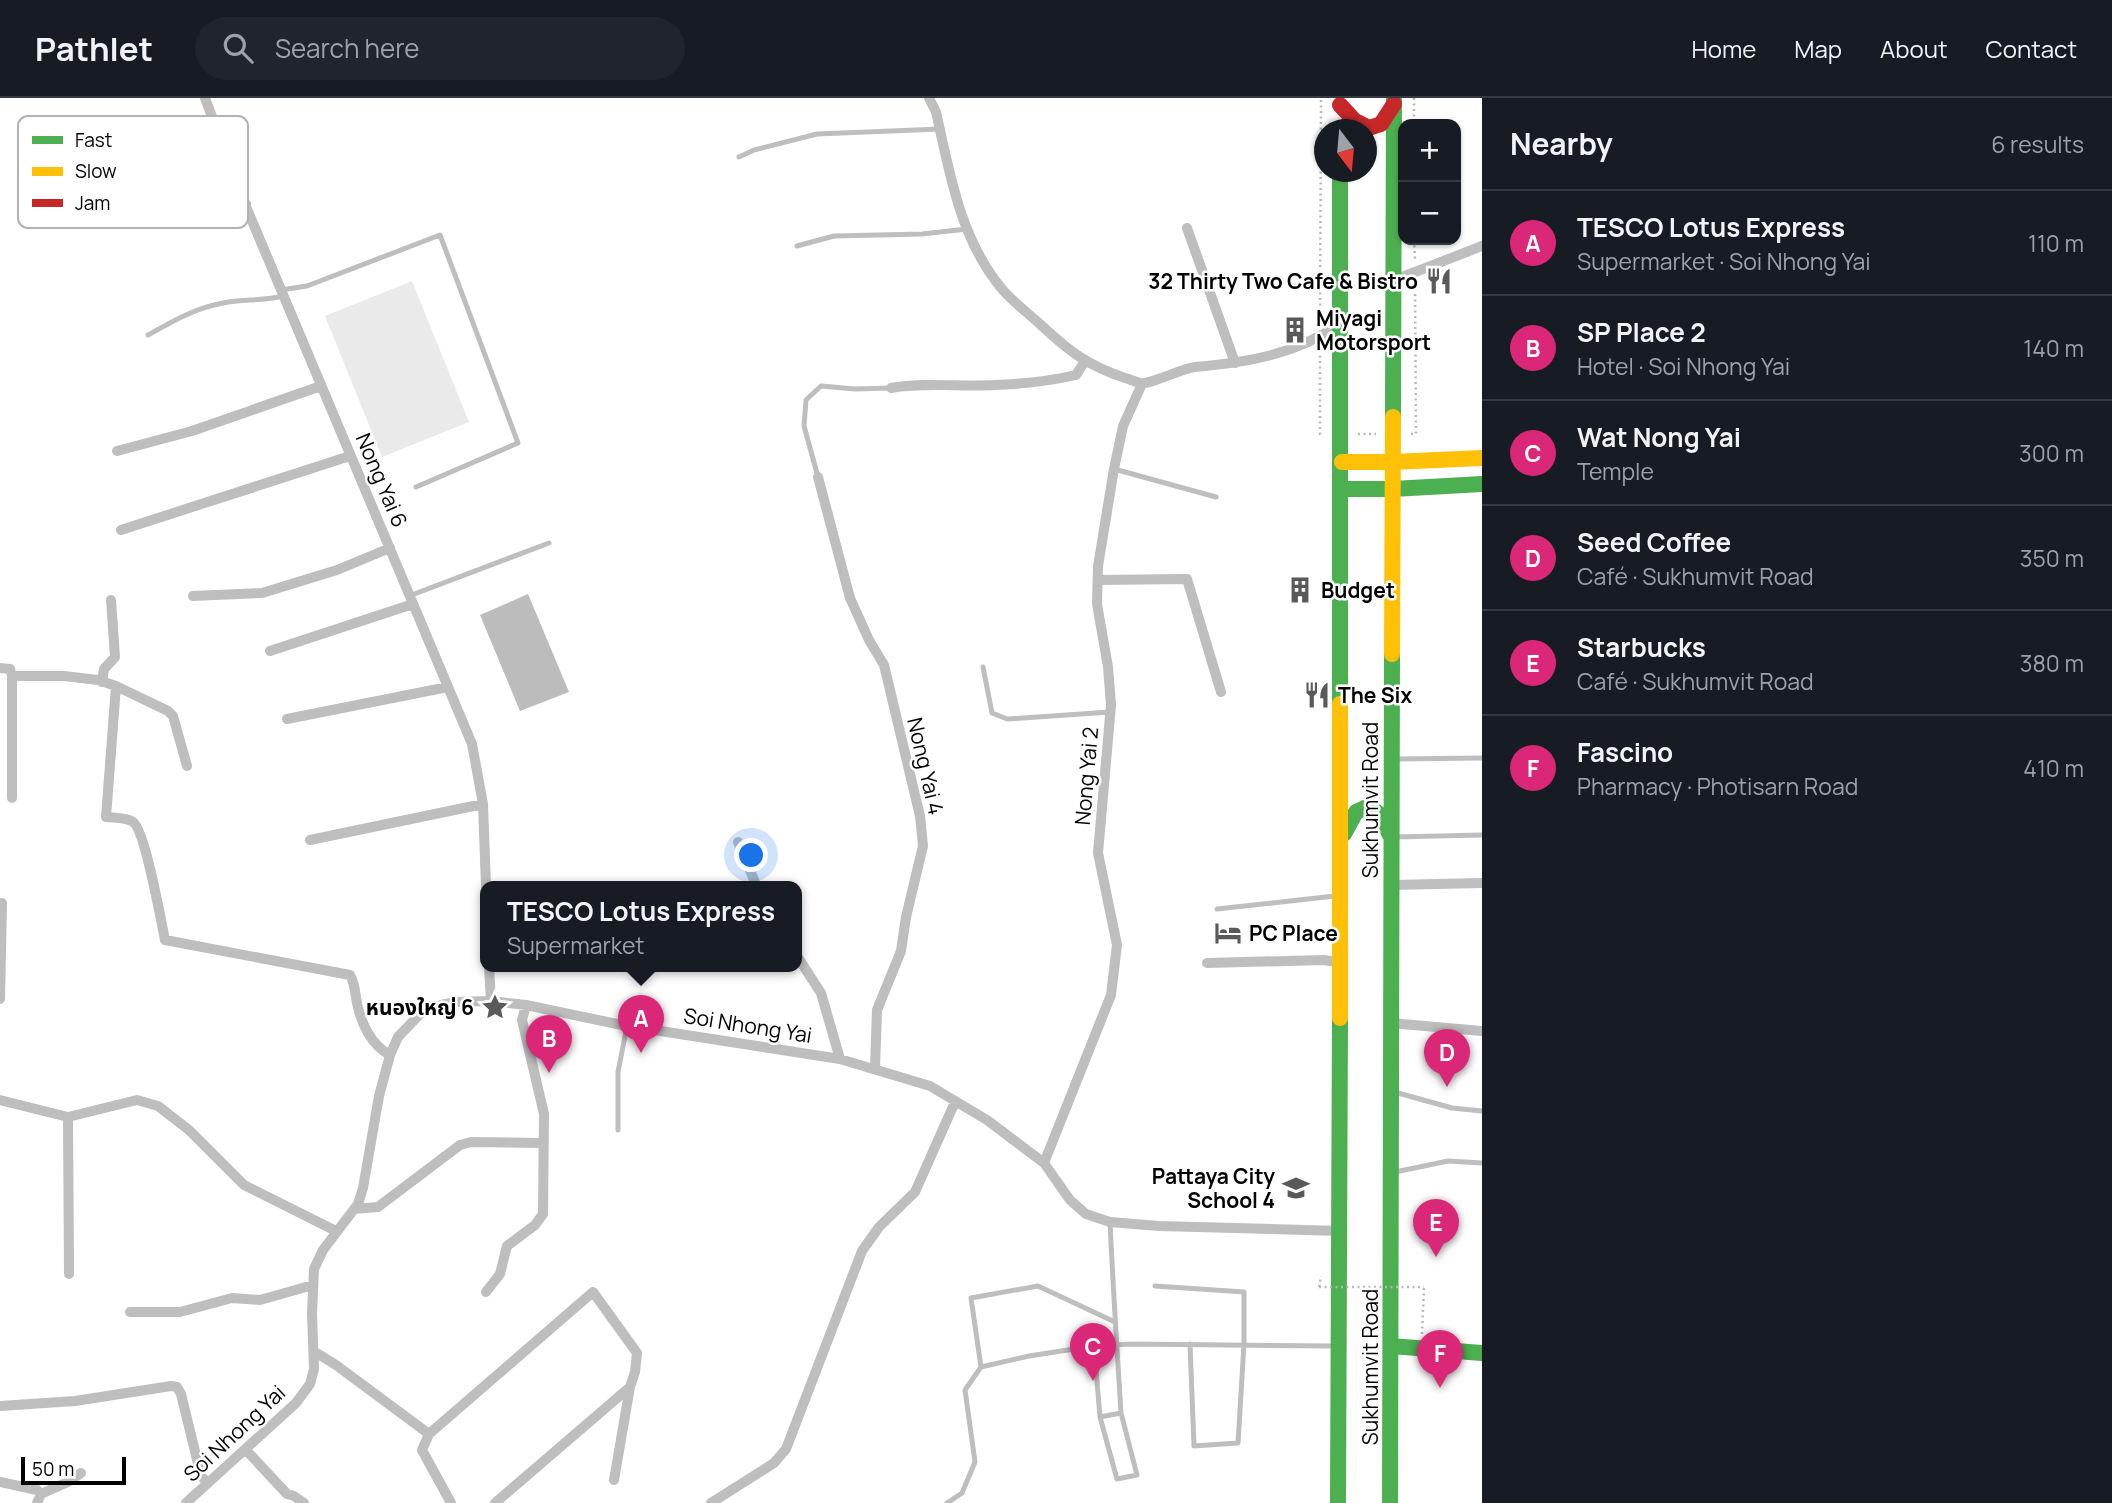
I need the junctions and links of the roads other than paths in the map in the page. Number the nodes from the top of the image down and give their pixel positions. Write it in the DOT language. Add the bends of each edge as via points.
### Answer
graph roads {
  1 [pos="205,98"];
  2 [pos="929,98"];
  3 [pos="1340,101"];
  4 [pos="1394,101"];
  5 [pos="211,116"];
  6 [pos="1340,119"];
  7 [pos="940,129"];
  8 [pos="739,157"];
  9 [pos="1340,182"];
  10 [pos="248,209"];
  11 [pos="1188,228"];
  12 [pos="967,229"];
  13 [pos="797,246"];
  14 [pos="1482,246"];
  15 [pos="1392,281"];
  16 [pos="282,293"];
  17 [pos="1340,324"];
  18 [pos="148,335"];
  19 [pos="1085,361"];
  20 [pos="1235,363"];
  21 [pos="1142,384"];
  22 [pos="321,386"];
  23 [pos="891,388"];
  24 [pos="117,451"];
  25 [pos="350,456"];
  26 [pos="1482,458"];
  27 [pos="1342,462"];
  28 [pos="1392,462"];
  29 [pos="1114,469"];
  30 [pos="818,477"];
  31 [pos="1482,484"];
  32 [pos="416,487"];
  33 [pos="1341,489"];
  34 [pos="1392,489"];
  35 [pos="1216,497"];
  36 [pos="121,530"];
  37 [pos="549,543"];
  38 [pos="390,548"];
  39 [pos="1098,580"];
  40 [pos="193,596"];
  41 [pos="111,600"];
  42 [pos="411,600"];
  43 [pos="270,651"];
  44 [pos="0,667"];
  45 [pos="983,667"];
  46 [pos="12,676"];
  47 [pos="102,682"];
  48 [pos="116,685"];
  49 [pos="448,687"];
  50 [pos="1220,692"];
  51 [pos="1110,712"];
  52 [pos="287,719"];
  53 [pos="1482,758"];
  54 [pos="1391,759"];
  55 [pos="187,766"];
  56 [pos="12,798"];
  57 [pos="483,804"];
  58 [pos="1482,835"];
  59 [pos="1391,836"];
  60 [pos="1342,839"];
  61 [pos="310,840"];
  62 [pos="738,842"];
  63 [pos="486,881"];
  64 [pos="754,881"];
  65 [pos="1482,883"];
  66 [pos="1391,885"];
  67 [pos="1342,895"];
  68 [pos="2,903"];
  69 [pos="1217,909"];
  70 [pos="1207,963"];
  71 [pos="1342,963"];
  72 [pos="802,964"];
  73 [pos="489,972"];
  74 [pos="0,999"];
  75 [pos="491,1001"];
  76 [pos="526,1005"];
  77 [pos="1390,1023"];
  78 [pos="627,1026"];
  79 [pos="1482,1031"];
  80 [pos="390,1055"];
  81 [pos="840,1059"];
  82 [pos="876,1069"];
  83 [pos="1392,1091"];
  84 [pos="0,1100"];
  85 [pos="955,1102"];
  86 [pos="1482,1111"];
  87 [pos="68,1117"];
  88 [pos="618,1130"];
  89 [pos="542,1143"];
  90 [pos="1044,1163"];
  91 [pos="1482,1163"];
  92 [pos="1391,1173"];
  93 [pos="354,1209"];
  94 [pos="1110,1222"];
  95 [pos="336,1231"];
  96 [pos="1340,1231"];
  97 [pos="69,1274"];
  98 [pos="313,1285"];
  99 [pos="1155,1286"];
  100 [pos="486,1292"];
  101 [pos="130,1312"];
  102 [pos="1115,1322"];
  103 [pos="1191,1344"];
  104 [pos="1244,1344"];
  105 [pos="1117,1345"];
  106 [pos="1094,1346"];
  107 [pos="1340,1346"];
  108 [pos="1391,1346"];
  109 [pos="315,1352"];
  110 [pos="1482,1353"];
  111 [pos="981,1367"];
  112 [pos="630,1387"];
  113 [pos="0,1406"];
  114 [pos="1121,1413"];
  115 [pos="1100,1417"];
  116 [pos="429,1434"];
  117 [pos="246,1450"];
  118 [pos="81,1473"];
  119 [pos="614,1480"];
  120 [pos="0,1482"];
  121 [pos="208,1483"];
  122 [pos="39,1499"];
  123 [pos="189,1502"];
  124 [pos="303,1503"];
  125 [pos="452,1503"];
  126 [pos="495,1503"];
  127 [pos="711,1503"];
  128 [pos="947,1503"];
  129 [pos="1338,1503"];
  130 [pos="1390,1503"];
  1 -- 5 [label="street, Nong Yai 6"];
  2 -- 7 [label="street"];
  3 -- 4 [label="main road" via="1355,122 1376,128 1386,121"];
  3 -- 6 [label="main road"];
  4 -- 15 [label="main road, Sukhumvit Road"];
  7 -- 8 [label="lane" via="817,134"];
  7 -- 12 [label="street"];
  9 -- 17 [label="main road, Sukhumvit Road"];
  10 -- 16 [label="street, Nong Yai 6"];
  11 -- 20 [label="street"];
  12 -- 13 [label="lane" via="834,236"];
  12 -- 19 [label="street" via="1002,289 1061,345"];
  14 -- 15 [label="street"];
  15 -- 28 [label="main road, Sukhumvit Road"];
  16 -- 18 [label="lane" via="185,314"];
  16 -- 22 [label="street, Nong Yai 6"];
  16 -- 32 [label="lane" via="440,235 518,443"];
  17 -- 20 [label="street" via="1282,354"];
  17 -- 27 [label="main road, Sukhumvit Road"];
  19 -- 21 [label="street"];
  19 -- 23 [label="street" via="1076,375 1053,380"];
  20 -- 21 [label="street" via="1184,368"];
  21 -- 29 [label="street, Nong Yai 2" via="1124,426"];
  22 -- 24 [label="street" via="192,431"];
  22 -- 25 [label="street, Nong Yai 6"];
  23 -- 30 [label="lane" via="821,386 806,400 804,426"];
  25 -- 36 [label="street"];
  25 -- 38 [label="street, Nong Yai 6"];
  26 -- 28 [label="main road"];
  27 -- 28 [label="main road"];
  27 -- 33 [label="main road, Sukhumvit Road"];
  28 -- 34 [label="main road, Sukhumvit Road"];
  29 -- 35 [label="lane"];
  29 -- 39 [label="street, Nong Yai 2"];
  30 -- 82 [label="street, Nong Yai 4" via="850,598 884,665 920,816 922,846 901,951 877,1010"];
  31 -- 34 [label="main road"];
  33 -- 34 [label="main road"];
  33 -- 60 [label="main road, Sukhumvit Road"];
  34 -- 54 [label="main road, Sukhumvit Road"];
  37 -- 42 [label="lane"];
  38 -- 40 [label="street" via="262,593"];
  38 -- 42 [label="street, Nong Yai 6"];
  39 -- 50 [label="street" via="1187,579"];
  39 -- 51 [label="street, Nong Yai 2"];
  41 -- 47 [label="street" via="115,657 104,669"];
  42 -- 43 [label="street"];
  42 -- 49 [label="street, Nong Yai 6"];
  44 -- 46 [label="street" via="10,669"];
  45 -- 51 [label="lane" via="992,713 1007,719"];
  46 -- 47 [label="street"];
  46 -- 56 [label="street"];
  47 -- 48 [label="street"];
  48 -- 55 [label="street" via="173,716"];
  48 -- 80 [label="street" via="106,817 137,824 165,940 350,975 362,1022 373,1041"];
  49 -- 52 [label="street"];
  49 -- 57 [label="street, Nong Yai 6" via="472,744"];
  51 -- 90 [label="street, Nong Yai 2" via="1098,853 1117,945 1111,995"];
  53 -- 54 [label="lane"];
  54 -- 59 [label="main road, Sukhumvit Road"];
  57 -- 61 [label="street"];
  57 -- 63 [label="street, Nong Yai 6"];
  58 -- 59 [label="lane"];
  59 -- 60 [label="main road" via="1369,806 1352,816"];
  59 -- 66 [label="main road, Sukhumvit Road"];
  60 -- 67 [label="main road, Sukhumvit Road"];
  62 -- 64 [label="street"];
  65 -- 66 [label="street"];
  66 -- 77 [label="main road, Sukhumvit Road"];
  67 -- 69 [label="lane"];
  67 -- 71 [label="main road, Sukhumvit Road"];
  68 -- 74 [label="street"];
  70 -- 71 [label="street"];
  71 -- 96 [label="main road, Sukhumvit Road"];
  72 -- 81 [label="street" via="821,993"];
  73 -- 75 [label="street"];
  75 -- 76 [label="street, Soi Nhong Yai"];
  75 -- 80 [label="street, Soi Nhong Yai" via="448,1004 420,1014 398,1037"];
  76 -- 78 [label="street, Soi Nhong Yai"];
  76 -- 89 [label="street" via="522,1020 544,1114"];
  77 -- 79 [label="street"];
  77 -- 83 [label="main road, Sukhumvit Road"];
  78 -- 81 [label="street, Soi Nhong Yai"];
  78 -- 88 [label="lane" via="618,1072"];
  80 -- 93 [label="street, Soi Nhong Yai" via="363,1188"];
  81 -- 82 [label="street, Soi Nhong Yai"];
  82 -- 85 [label="street, Soi Nhong Yai" via="930,1086"];
  83 -- 86 [label="lane" via="1452,1108"];
  83 -- 92 [label="main road, Sukhumvit Road"];
  84 -- 87 [label="street"];
  85 -- 90 [label="street, Soi Nhong Yai"];
  85 -- 127 [label="street" via="915,1192 862,1251 786,1449 774,1463"];
  87 -- 95 [label="street" via="137,1100 159,1106 244,1185"];
  87 -- 97 [label="street"];
  89 -- 93 [label="street" via="460,1145 378,1207"];
  89 -- 100 [label="street" via="543,1214 507,1246 500,1274"];
  90 -- 94 [label="street, Soi Nhong Yai" via="1070,1200 1086,1213"];
  91 -- 92 [label="lane" via="1448,1161"];
  92 -- 108 [label="main road, Sukhumvit Road"];
  93 -- 95 [label="street, Soi Nhong Yai"];
  94 -- 96 [label="street, Soi Nhong Yai"];
  94 -- 102 [label="lane"];
  95 -- 98 [label="street, Soi Nhong Yai" via="318,1259"];
  96 -- 107 [label="main road, Sukhumvit Road"];
  98 -- 101 [label="street" via="260,1300 232,1298 180,1312"];
  98 -- 109 [label="street, Soi Nhong Yai"];
  99 -- 104 [label="lane" via="1244,1292"];
  102 -- 105 [label="lane"];
  102 -- 111 [label="lane" via="1038,1286 971,1298"];
  103 -- 104 [label="lane"];
  103 -- 104 [label="lane" via="1194,1446 1238,1443"];
  103 -- 105 [label="lane"];
  104 -- 107 [label="lane"];
  105 -- 106 [label="lane"];
  105 -- 114 [label="lane"];
  106 -- 111 [label="lane"];
  106 -- 115 [label="lane"];
  107 -- 129 [label="main road, Sukhumvit Road"];
  108 -- 110 [label="main road"];
  108 -- 130 [label="main road, Sukhumvit Road"];
  109 -- 116 [label="street"];
  109 -- 117 [label="street, Soi Nhong Yai" via="310,1384"];
  111 -- 128 [label="lane" via="965,1390 975,1462 962,1493"];
  112 -- 116 [label="street" via="637,1353 593,1292"];
  112 -- 119 [label="street"];
  112 -- 126 [label="street"];
  113 -- 121 [label="street" via="177,1387 201,1476"];
  114 -- 115 [label="lane"];
  114 -- 115 [label="lane" via="1138,1475 1117,1479"];
  116 -- 125 [label="street" via="422,1450"];
  117 -- 121 [label="street, Soi Nhong Yai"];
  117 -- 124 [label="street" via="287,1494"];
  118 -- 122 [label="street"];
  120 -- 122 [label="street" via="37,1490"];
  121 -- 123 [label="street, Soi Nhong Yai"];
}
